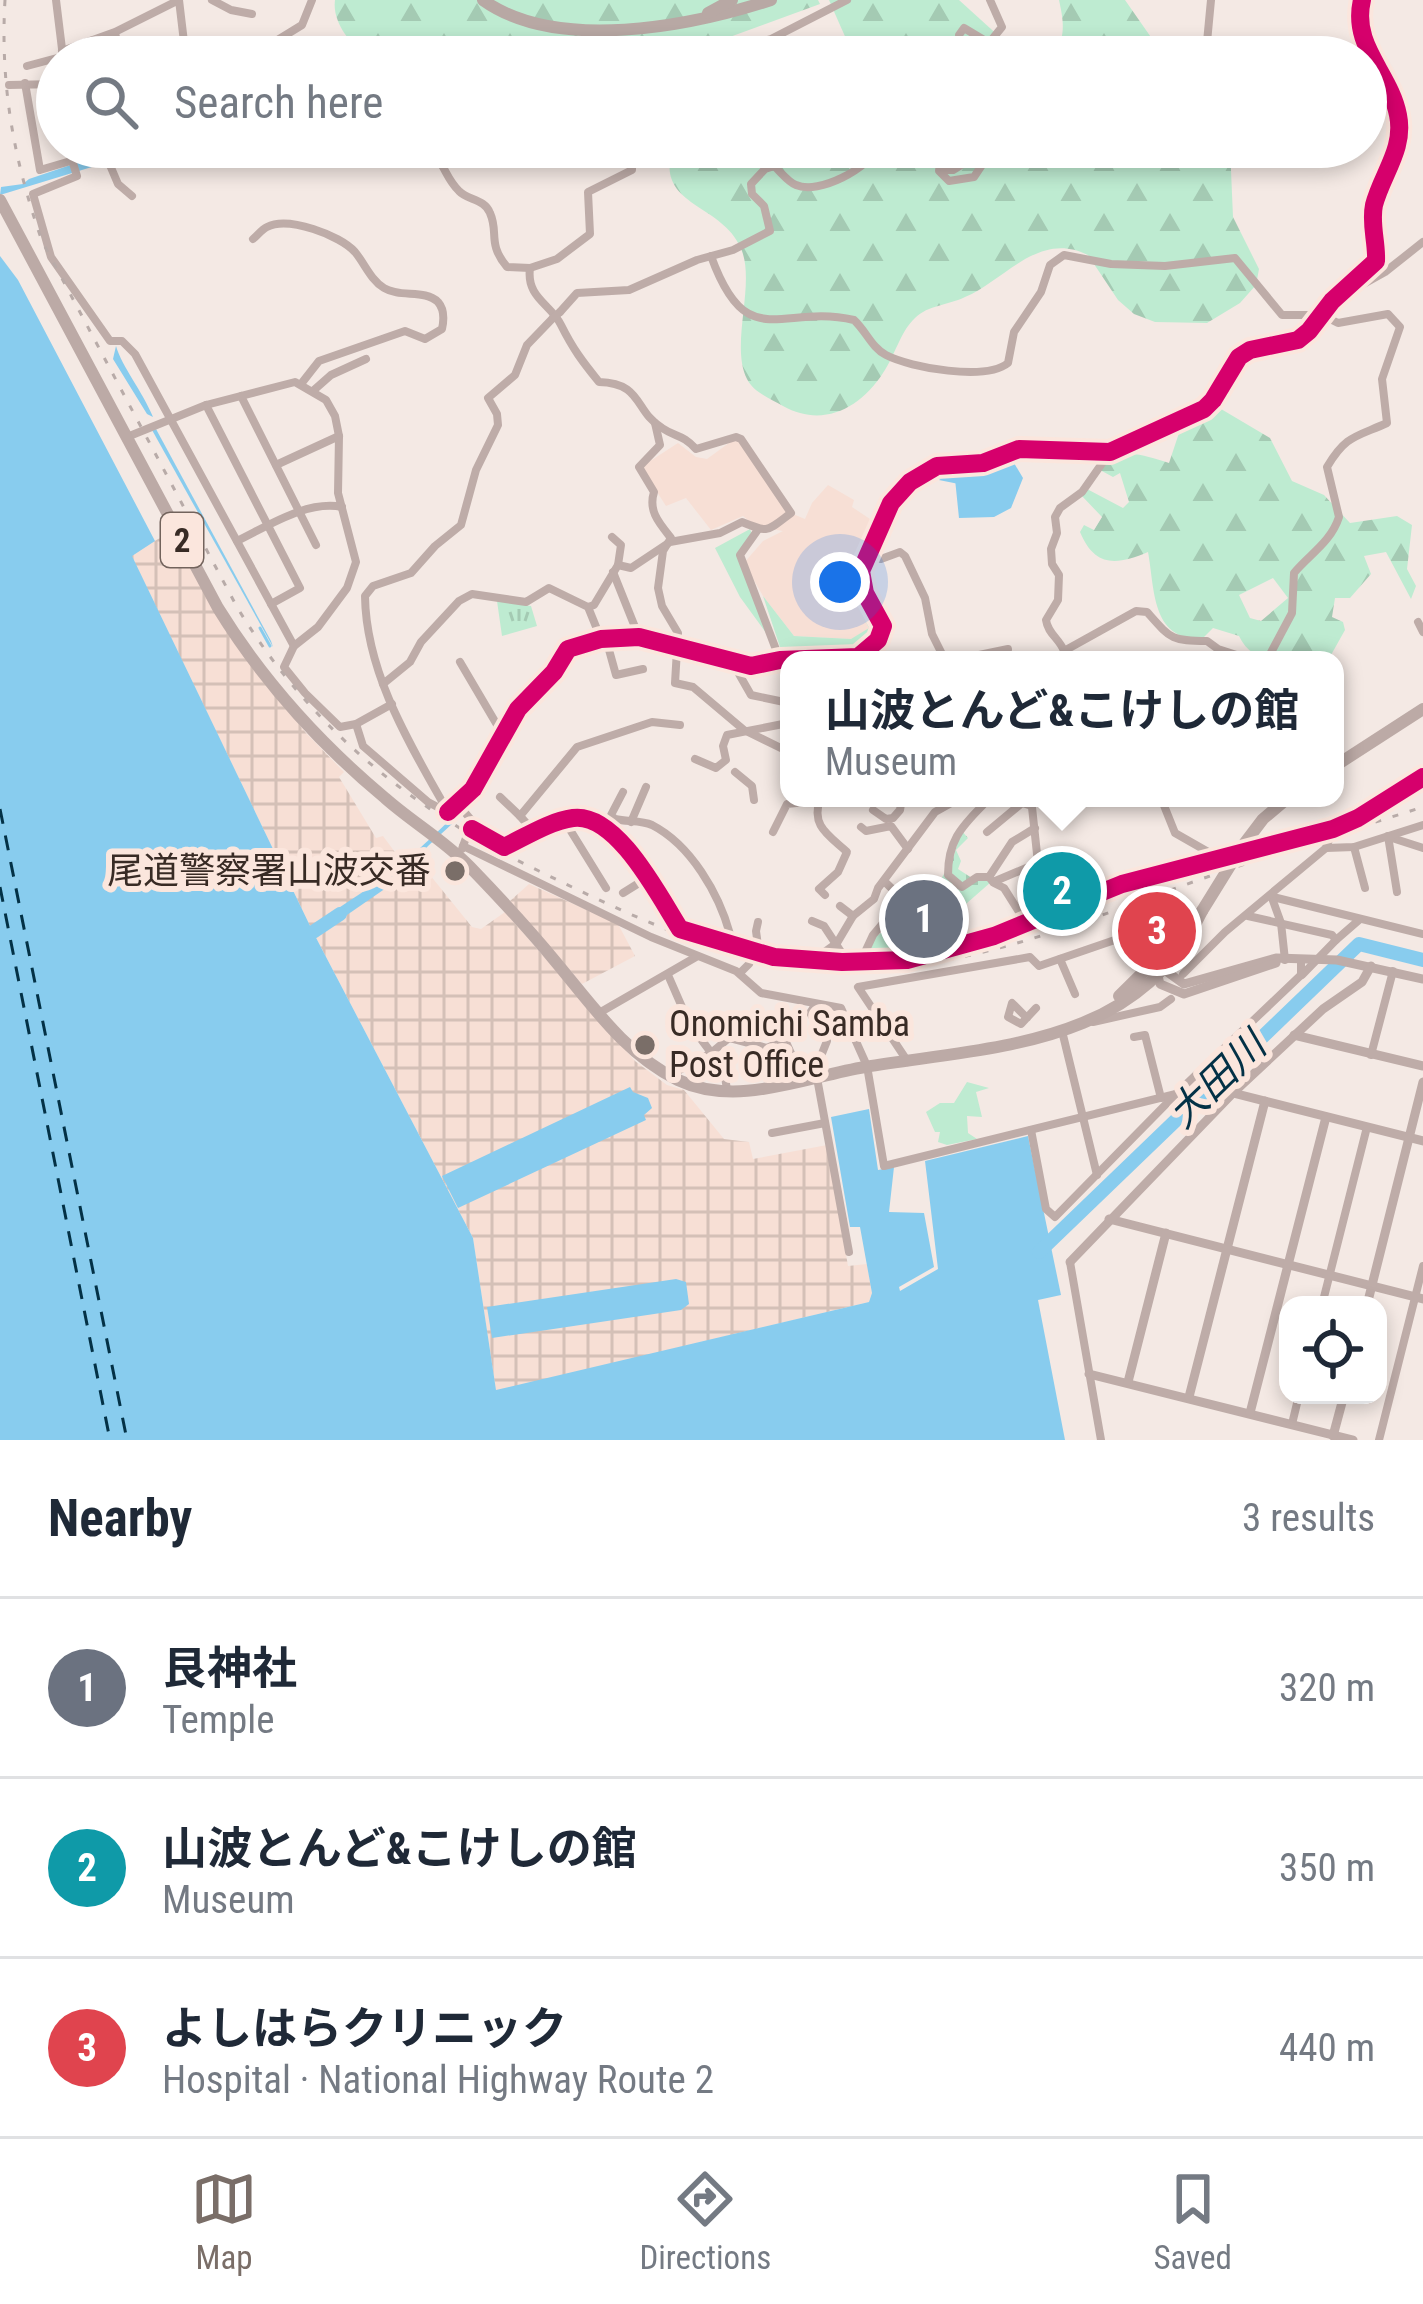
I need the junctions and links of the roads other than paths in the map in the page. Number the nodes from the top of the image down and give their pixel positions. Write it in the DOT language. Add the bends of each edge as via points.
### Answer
graph roads {
  1 [pos="56,0"];
  2 [pos="212,0"];
  3 [pos="312,0"];
  4 [pos="483,0"];
  5 [pos="732,0"];
  6 [pos="772,0"];
  7 [pos="847,0"];
  8 [pos="990,0"];
  9 [pos="1211,0"];
  10 [pos="1362,0"];
  11 [pos="226,3"];
  12 [pos="252,14"];
  13 [pos="606,29"];
  14 [pos="115,32"];
  15 [pos="59,36"];
  16 [pos="106,36"];
  17 [pos="116,36"];
  18 [pos="183,36"];
  19 [pos="284,36"];
  20 [pos="778,36"];
  21 [pos="995,36"];
  22 [pos="1208,36"];
  23 [pos="1363,36"];
  24 [pos="36,63"];
  25 [pos="27,66"];
  26 [pos="25,83"];
  27 [pos="36,83"];
  28 [pos="9,85"];
  29 [pos="1387,87"];
  30 [pos="36,147"];
  31 [pos="77,168"];
  32 [pos="110,168"];
  33 [pos="446,168"];
  34 [pos="632,168"];
  35 [pos="768,168"];
  36 [pos="776,168"];
  37 [pos="862,168"];
  38 [pos="940,168"];
  39 [pos="980,168"];
  40 [pos="132,196"];
  41 [pos="0,200"];
  42 [pos="253,239"];
  43 [pos="1423,242"];
  44 [pos="712,256"];
  45 [pos="530,268"];
  46 [pos="1346,288"];
  47 [pos="1322,315"];
  48 [pos="366,358"];
  49 [pos="301,384"];
  50 [pos="314,390"];
  51 [pos="241,396"];
  52 [pos="206,405"];
  53 [pos="173,419"];
  54 [pos="655,421"];
  55 [pos="677,433"];
  56 [pos="339,436"];
  57 [pos="127,437"];
  58 [pos="658,437"];
  59 [pos="1110,452"];
  60 [pos="276,464"];
  61 [pos="342,507"];
  62 [pos="300,512"];
  63 [pos="268,526"];
  64 [pos="757,531"];
  65 [pos="612,538"];
  66 [pos="237,541"];
  67 [pos="670,542"];
  68 [pos="316,545"];
  69 [pos="866,557"];
  70 [pos="616,569"];
  71 [pos="270,604"];
  72 [pos="588,607"];
  73 [pos="1418,622"];
  74 [pos="1423,632"];
  75 [pos="639,637"];
  76 [pos="603,639"];
  77 [pos="294,646"];
  78 [pos="678,646"];
  79 [pos="1008,649"];
  80 [pos="865,651"];
  81 [pos="940,651"];
  82 [pos="999,651"];
  83 [pos="1061,651"];
  84 [pos="1070,651"];
  85 [pos="1224,651"];
  86 [pos="1272,651"];
  87 [pos="780,660"];
  88 [pos="460,662"];
  89 [pos="740,663"];
  90 [pos="644,669"];
  91 [pos="383,684"];
  92 [pos="780,701"];
  93 [pos="392,704"];
  94 [pos="1423,709"];
  95 [pos="356,724"];
  96 [pos="780,724"];
  97 [pos="680,725"];
  98 [pos="744,730"];
  99 [pos="503,736"];
  100 [pos="780,748"];
  101 [pos="695,759"];
  102 [pos="1344,760"];
  103 [pos="734,772"];
  104 [pos="1423,777"];
  105 [pos="646,787"];
  106 [pos="623,792"];
  107 [pos="500,797"];
  108 [pos="754,800"];
  109 [pos="458,804"];
  110 [pos="786,807"];
  111 [pos="818,807"];
  112 [pos="900,807"];
  113 [pos="944,807"];
  114 [pos="980,807"];
  115 [pos="1017,807"];
  116 [pos="1032,807"];
  117 [pos="1165,807"];
  118 [pos="1277,807"];
  119 [pos="873,809"];
  120 [pos="448,812"];
  121 [pos="520,816"];
  122 [pos="564,820"];
  123 [pos="631,822"];
  124 [pos="1423,824"];
  125 [pos="861,827"];
  126 [pos="1035,828"];
  127 [pos="472,829"];
  128 [pos="1333,829"];
  129 [pos="773,832"];
  130 [pos="987,832"];
  131 [pos="535,833"];
  132 [pos="1388,836"];
  133 [pos="1354,847"];
  134 [pos="1326,848"];
  135 [pos="1423,848"];
  136 [pos="908,849"];
  137 [pos="460,850"];
  138 [pos="1211,862"];
  139 [pos="1038,863"];
  140 [pos="647,878"];
  141 [pos="991,879"];
  142 [pos="884,881"];
  143 [pos="958,884"];
  144 [pos="606,888"];
  145 [pos="1365,888"];
  146 [pos="1102,892"];
  147 [pos="1397,892"];
  148 [pos="623,893"];
  149 [pos="825,895"];
  150 [pos="1272,897"];
  151 [pos="840,906"];
  152 [pos="895,909"];
  153 [pos="913,909"];
  154 [pos="853,916"];
  155 [pos="1246,916"];
  156 [pos="1360,919"];
  157 [pos="812,921"];
  158 [pos="758,922"];
  159 [pos="1026,922"];
  160 [pos="1281,923"];
  161 [pos="884,926"];
  162 [pos="1423,934"];
  163 [pos="1336,940"];
  164 [pos="718,943"];
  165 [pos="837,943"];
  166 [pos="759,953"];
  167 [pos="698,956"];
  168 [pos="1060,959"];
  169 [pos="1320,959"];
  170 [pos="1285,960"];
  171 [pos="1301,960"];
  172 [pos="812,962"];
  173 [pos="848,962"];
  174 [pos="860,963"];
  175 [pos="749,964"];
  176 [pos="1366,965"];
  177 [pos="1159,969"];
  178 [pos="1393,971"];
  179 [pos="740,973"];
  180 [pos="1183,974"];
  181 [pos="668,975"];
  182 [pos="1301,975"];
  183 [pos="1423,979"];
  184 [pos="1075,994"];
  185 [pos="1171,999"];
  186 [pos="815,1005"];
  187 [pos="1036,1009"];
  188 [pos="599,1013"];
  189 [pos="1084,1022"];
  190 [pos="1057,1032"];
  191 [pos="1294,1036"];
  192 [pos="1134,1037"];
  193 [pos="1026,1042"];
  194 [pos="712,1054"];
  195 [pos="1371,1055"];
  196 [pos="908,1062"];
  197 [pos="867,1066"];
  198 [pos="1423,1066"];
  199 [pos="815,1077"];
  200 [pos="676,1079"];
  201 [pos="1423,1082"];
  202 [pos="727,1092"];
  203 [pos="1233,1093"];
  204 [pos="1176,1094"];
  205 [pos="1161,1098"];
  206 [pos="1265,1101"];
  207 [pos="1085,1117"];
  208 [pos="1326,1117"];
  209 [pos="825,1123"];
  210 [pos="1367,1127"];
  211 [pos="1031,1130"];
  212 [pos="772,1133"];
  213 [pos="1409,1138"];
  214 [pos="1423,1141"];
  215 [pos="1097,1175"];
  216 [pos="1108,1219"];
  217 [pos="1166,1233"];
  218 [pos="1228,1249"];
  219 [pos="849,1252"];
  220 [pos="1070,1262"];
  221 [pos="1288,1265"];
  222 [pos="1423,1266"];
  223 [pos="1329,1275"];
  224 [pos="1372,1286"];
  225 [pos="1324,1296"];
  226 [pos="1369,1296"];
  227 [pos="1419,1298"];
  228 [pos="1089,1375"];
  229 [pos="1128,1382"];
  230 [pos="1189,1397"];
  231 [pos="1297,1404"];
  232 [pos="1342,1404"];
  233 [pos="1250,1413"];
  234 [pos="1292,1424"];
  235 [pos="1333,1437"];
  236 [pos="1101,1440"];
  237 [pos="1353,1440"];
  238 [pos="1379,1440"];
  1 -- 15 [label="street"];
  2 -- 11 [label="street"];
  3 -- 19 [label="street" via="302,25"];
  4 -- 13 [label="highway" via="541,24"];
  5 -- 13 [label="highway" via="709,13"];
  6 -- 13 [label="highway" via="673,25"];
  7 -- 20 [label="street"];
  8 -- 21 [label="street" via="1002,27"];
  9 -- 22 [label="street"];
  10 -- 23 [label="street"];
  11 -- 12 [label="street"];
  14 -- 16 [label="street"];
  14 -- 17 [label="street"];
  14 -- 18 [label="street" via="179,0"];
  24 -- 25 [label="street"];
  26 -- 27 [label="street"];
  26 -- 28 [label="street"];
  26 -- 30 [label="street"];
  29 -- 46 [label="street" via="1400,132 1373,208 1376,261"];
  31 -- 53 [label="street" via="77,176 33,194 51,257 110,340 130,348"];
  32 -- 40 [label="street"];
  33 -- 45 [label="street" via="460,193 492,214 492,238 507,267"];
  34 -- 45 [label="street" via="588,192 590,234 557,260"];
  35 -- 44 [label="street" via="751,184 770,231"];
  36 -- 37 [label="street" via="809,188"];
  38 -- 39 [label="street" via="949,181"];
  41 -- 57 [label="highway, 2"];
  42 -- 49 [label="street" via="267,227 302,227 344,243 389,292 426,296 442,310 435,336 405,331 319,361"];
  43 -- 46 [label="street"];
  44 -- 47 [label="street" via="724,290 756,318 854,320 882,353 943,370 1000,370 1008,363 1014,332 1049,265 1064,255 1165,266 1235,258 1282,315"];
  44 -- 91 [label="street" via="629,290 577,293 527,345 515,375 488,398 498,425 461,525 411,573 367,590 371,651"];
  45 -- 54 [label="street" via="537,298 560,319 599,382 635,392"];
  46 -- 47 [label="street"];
  47 -- 59 [label="street" via="1298,340 1239,357 1204,409"];
  47 -- 86 [label="street" via="1338,323 1396,319 1382,379 1387,423 1354,434 1327,466 1337,525 1294,573 1292,613"];
  48 -- 50 [label="street"];
  49 -- 50 [label="street"];
  49 -- 51 [label="street"];
  50 -- 56 [label="street" via="335,416"];
  51 -- 52 [label="street"];
  51 -- 60 [label="street"];
  52 -- 53 [label="street"];
  52 -- 63 [label="street"];
  53 -- 57 [label="street"];
  53 -- 66 [label="street"];
  54 -- 55 [label="street"];
  54 -- 58 [label="street"];
  55 -- 58 [label="street"];
  55 -- 64 [label="street" via="696,449 741,440 790,506 791,513"];
  56 -- 60 [label="street"];
  56 -- 61 [label="street"];
  57 -- 137 [label="highway, 2" via="256,665 322,743 433,837"];
  58 -- 67 [label="street" via="639,467"];
  59 -- 69 [label="street" via="1035,447 937,466 891,503"];
  59 -- 83 [label="street" via="1055,517 1058,600 1046,620"];
  60 -- 62 [label="street"];
  61 -- 62 [label="street"];
  61 -- 77 [label="street" via="357,554 352,576 318,627"];
  62 -- 63 [label="street"];
  62 -- 68 [label="street"];
  63 -- 66 [label="street"];
  63 -- 71 [label="street" via="300,588"];
  64 -- 67 [label="street" via="742,522"];
  64 -- 87 [label="street" via="741,564"];
  65 -- 70 [label="street" via="621,544"];
  66 -- 71 [label="street"];
  67 -- 70 [label="street"];
  67 -- 78 [label="street" via="658,588"];
  69 -- 80 [label="street" via="865,593 883,626"];
  69 -- 81 [label="street" via="904,556"];
  70 -- 72 [label="street"];
  70 -- 75 [label="street"];
  71 -- 77 [label="street"];
  72 -- 76 [label="street"];
  72 -- 91 [label="street" via="549,588 526,602 472,594"];
  73 -- 74 [label="street"];
  75 -- 76 [label="street"];
  75 -- 78 [label="street"];
  76 -- 90 [label="street" via="616,675"];
  76 -- 99 [label="street" via="568,649"];
  77 -- 95 [label="street" via="284,667 304,693 334,724"];
  78 -- 89 [label="street"];
  78 -- 98 [label="street" via="676,683 693,687"];
  79 -- 82 [label="street"];
  84 -- 85 [label="street" via="1136,611 1147,612 1171,639"];
  87 -- 89 [label="street"];
  88 -- 99 [label="street"];
  89 -- 92 [label="street" via="751,695"];
  91 -- 93 [label="street"];
  93 -- 95 [label="street"];
  93 -- 120 [label="street"];
  94 -- 102 [label="highway"];
  95 -- 120 [label="street" via="363,746"];
  96 -- 98 [label="street"];
  97 -- 121 [label="street" via="652,722 577,747"];
  98 -- 100 [label="street"];
  98 -- 101 [label="street" via="727,735 726,760 716,769"];
  99 -- 109 [label="street"];
  103 -- 108 [label="street" via="752,786"];
  104 -- 128 [label="street"];
  105 -- 123 [label="street"];
  106 -- 123 [label="street" via="611,815"];
  107 -- 121 [label="street"];
  109 -- 120 [label="street"];
  109 -- 127 [label="street"];
  110 -- 129 [label="street"];
  111 -- 149 [label="street" via="819,826 847,852 819,889"];
  112 -- 119 [label="street" via="886,819"];
  113 -- 136 [label="street"];
  114 -- 143 [label="street" via="948,851 948,875"];
  115 -- 130 [label="street"];
  116 -- 126 [label="street"];
  117 -- 138 [label="street" via="1175,833 1210,853"];
  118 -- 177 [label="highway, 2, bridge" via="1241,848 1179,952"];
  121 -- 131 [label="street"];
  122 -- 131 [label="street"];
  122 -- 140 [label="street" via="588,819 618,839"];
  122 -- 144 [label="street"];
  123 -- 164 [label="street" via="650,824 689,856 724,913 730,934"];
  124 -- 132 [label="street"];
  125 -- 136 [label="street" via="891,826"];
  126 -- 139 [label="street"];
  126 -- 141 [label="street" via="1012,842"];
  127 -- 131 [label="street" via="504,847"];
  127 -- 137 [label="street"];
  128 -- 134 [label="street"];
  128 -- 138 [label="street"];
  132 -- 133 [label="street"];
  132 -- 135 [label="street"];
  132 -- 147 [label="street"];
  133 -- 134 [label="street"];
  133 -- 145 [label="street"];
  134 -- 150 [label="street"];
  136 -- 142 [label="street"];
  137 -- 167 [label="street"];
  137 -- 188 [label="highway, 2"];
  138 -- 146 [label="street"];
  139 -- 141 [label="street"];
  139 -- 146 [label="street"];
  140 -- 148 [label="street"];
  140 -- 164 [label="street" via="680,929"];
  141 -- 143 [label="street"];
  141 -- 159 [label="street"];
  142 -- 153 [label="street"];
  142 -- 154 [label="street"];
  143 -- 153 [label="street" via="941,902"];
  146 -- 159 [label="street"];
  150 -- 155 [label="street"];
  150 -- 156 [label="street"];
  150 -- 160 [label="street"];
  151 -- 154 [label="street"];
  152 -- 161 [label="street"];
  153 -- 161 [label="street"];
  154 -- 165 [label="street"];
  155 -- 160 [label="street"];
  155 -- 180 [label="street"];
  156 -- 162 [label="street"];
  156 -- 163 [label="street"];
  157 -- 165 [label="street"];
  158 -- 166 [label="street"];
  159 -- 174 [label="street" via="907,960"];
  160 -- 163 [label="street"];
  160 -- 170 [label="street"];
  161 -- 174 [label="street"];
  163 -- 169 [label="street"];
  164 -- 166 [label="street"];
  165 -- 172 [label="street"];
  165 -- 173 [label="street"];
  166 -- 172 [label="street"];
  167 -- 179 [label="street"];
  167 -- 181 [label="street"];
  168 -- 177 [label="street" via="1138,932"];
  168 -- 184 [label="street"];
  168 -- 196 [label="street" via="1039,966 1030,957 1006,960 858,988"];
  169 -- 171 [label="street"];
  169 -- 176 [label="street"];
  169 -- 182 [label="street"];
  170 -- 171 [label="street"];
  170 -- 177 [label="street" via="1184,984"];
  171 -- 182 [label="street"];
  172 -- 173 [label="street"];
  173 -- 174 [label="street"];
  175 -- 179 [label="street"];
  176 -- 178 [label="street"];
  176 -- 191 [label="street" via="1362,982"];
  177 -- 189 [label="highway, 2"];
  177 -- 190 [label="highway, 2"];
  178 -- 183 [label="street"];
  178 -- 195 [label="street"];
  179 -- 186 [label="street" via="761,993"];
  181 -- 188 [label="street"];
  181 -- 194 [label="street"];
  182 -- 204 [label="street"];
  185 -- 189 [label="street"];
  186 -- 197 [label="street" via="847,1013"];
  186 -- 199 [label="street" via="810,1013 827,1041"];
  187 -- 193 [label="street" via="1024,1021"];
  188 -- 200 [label="highway, 2" via="639,1056"];
  189 -- 190 [label="highway, 2"];
  190 -- 193 [label="highway, 2"];
  190 -- 207 [label="street"];
  191 -- 195 [label="street"];
  191 -- 203 [label="street"];
  192 -- 205 [label="street" via="1145,1035"];
  193 -- 196 [label="highway, 2"];
  194 -- 199 [label="street" via="729,1038 766,1048 785,1040"];
  194 -- 200 [label="street" via="674,1073"];
  194 -- 202 [label="street"];
  195 -- 198 [label="street"];
  196 -- 197 [label="highway, 2"];
  197 -- 199 [label="highway, 2"];
  197 -- 211 [label="street" via="884,1166"];
  199 -- 202 [label="highway, 2"];
  199 -- 209 [label="street"];
  200 -- 202 [label="highway, 2"];
  201 -- 213 [label="street"];
  203 -- 206 [label="street"];
  203 -- 216 [label="street"];
  204 -- 205 [label="street"];
  204 -- 215 [label="street"];
  205 -- 207 [label="street"];
  206 -- 208 [label="street"];
  206 -- 218 [label="street"];
  207 -- 211 [label="street"];
  207 -- 215 [label="street"];
  208 -- 210 [label="street"];
  208 -- 221 [label="street"];
  209 -- 212 [label="street"];
  209 -- 219 [label="street"];
  210 -- 213 [label="street"];
  210 -- 223 [label="street"];
  211 -- 215 [label="street" via="1046,1209 1055,1217"];
  213 -- 214 [label="street"];
  213 -- 224 [label="street"];
  216 -- 217 [label="street"];
  216 -- 220 [label="street"];
  217 -- 218 [label="street"];
  217 -- 229 [label="street"];
  218 -- 221 [label="street"];
  218 -- 230 [label="street"];
  220 -- 228 [label="street"];
  221 -- 223 [label="street"];
  221 -- 233 [label="street"];
  222 -- 227 [label="street"];
  223 -- 224 [label="street"];
  223 -- 225 [label="street"];
  224 -- 226 [label="street"];
  224 -- 227 [label="street"];
  227 -- 238 [label="street"];
  228 -- 229 [label="street"];
  228 -- 236 [label="street"];
  229 -- 230 [label="street"];
  230 -- 233 [label="street"];
  231 -- 234 [label="street"];
  232 -- 235 [label="street"];
  233 -- 234 [label="street"];
  234 -- 235 [label="street"];
  235 -- 237 [label="street"];
}
